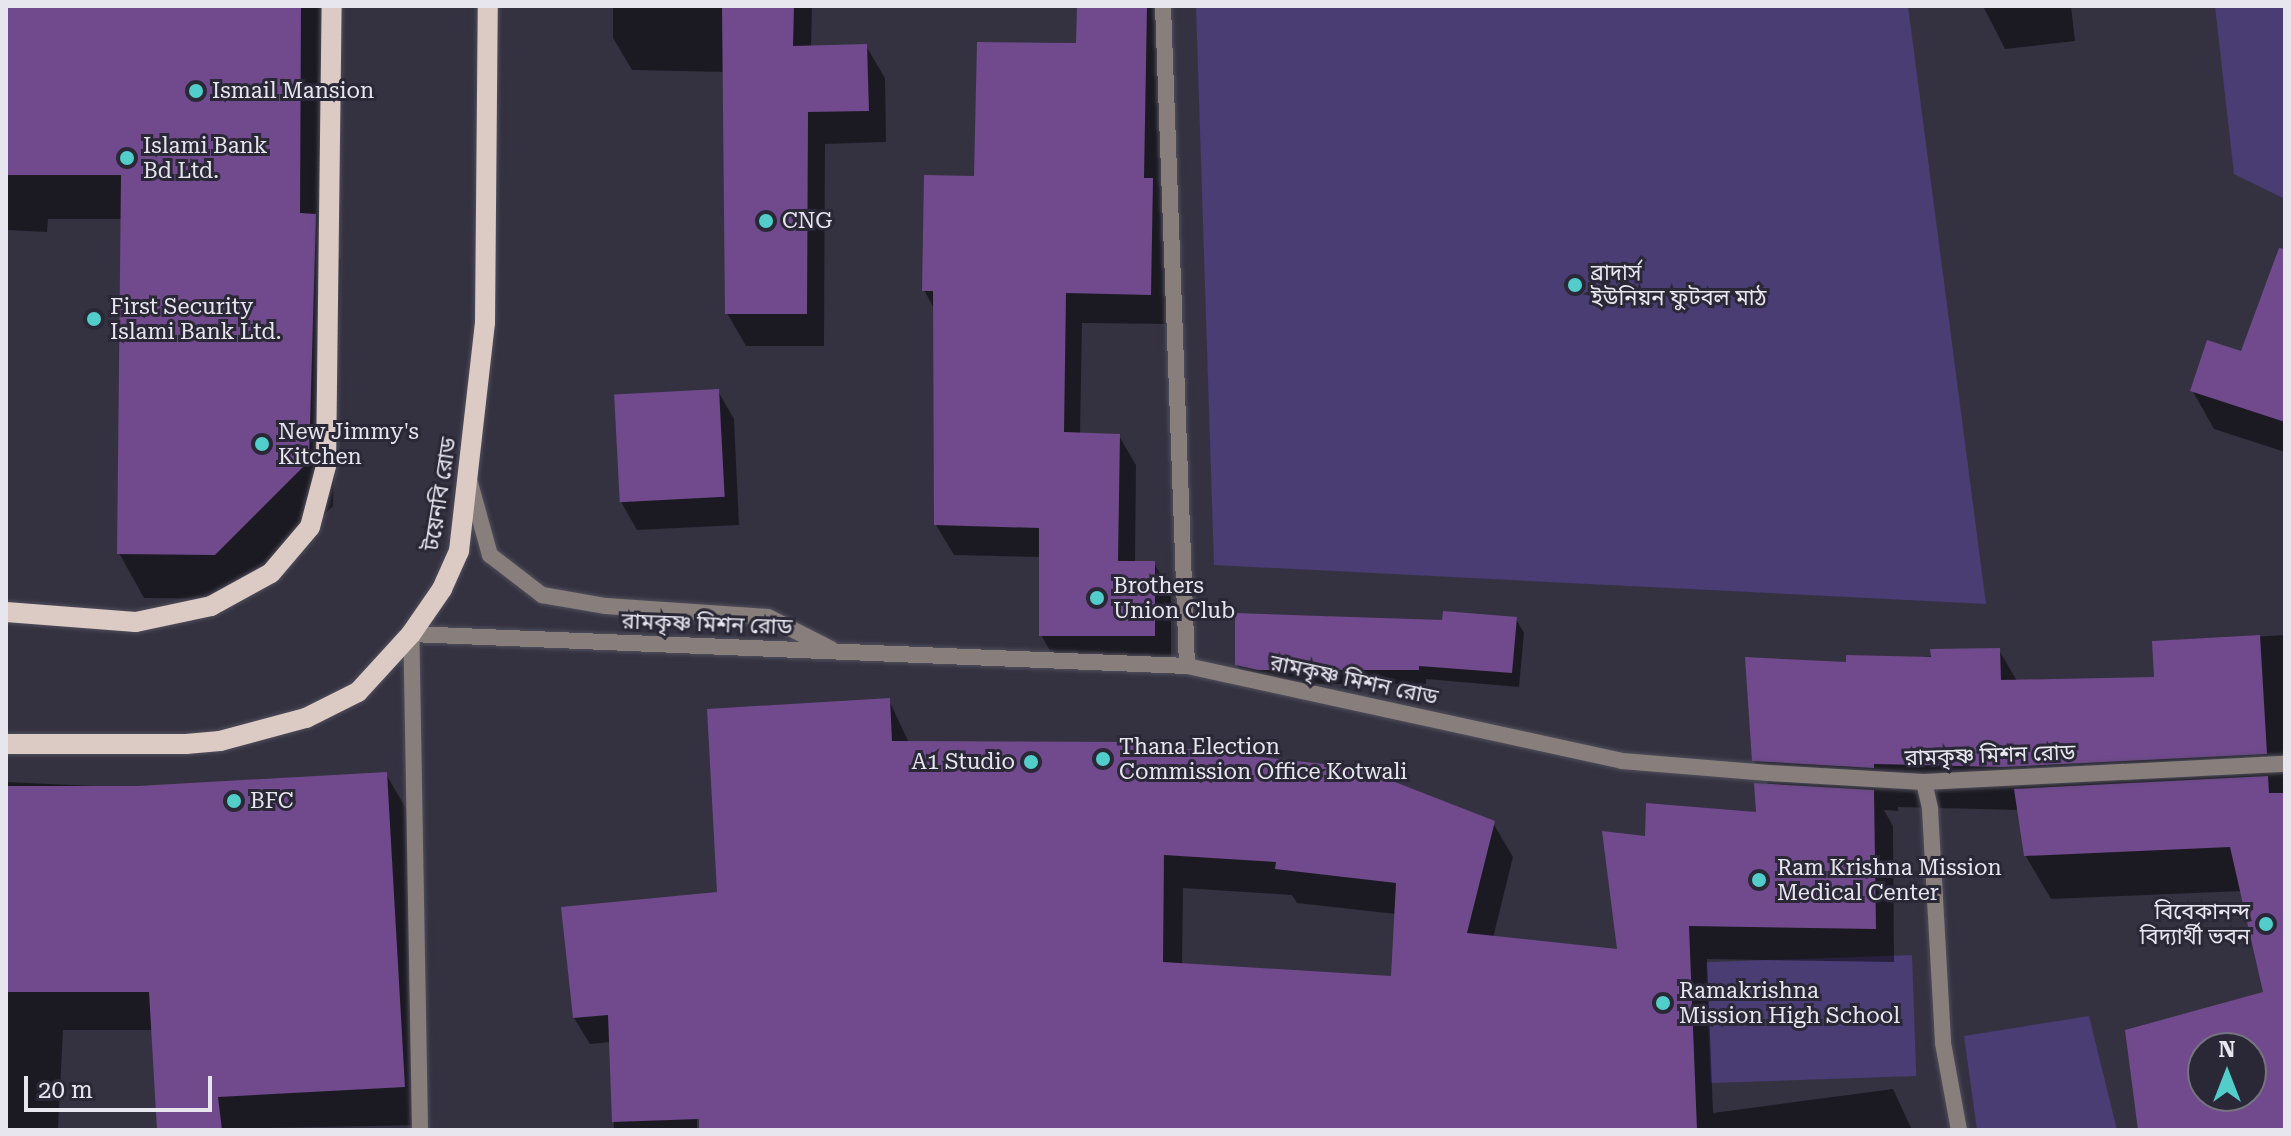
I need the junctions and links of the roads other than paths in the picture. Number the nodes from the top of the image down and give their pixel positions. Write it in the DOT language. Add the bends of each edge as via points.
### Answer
graph roads {
  1 [pos="332,6"];
  2 [pos="488,6"];
  3 [pos="1163,6"];
  4 [pos="470,483"];
  5 [pos="6,612"];
  6 [pos="411,634"];
  7 [pos="836,651"];
  8 [pos="1187,666"];
  9 [pos="6,744"];
  10 [pos="2285,764"];
  11 [pos="1924,782"];
  12 [pos="420,1130"];
  13 [pos="1959,1130"];
  1 -- 5 [label="main road" via="326,466 310,527 271,573 211,606 136,622"];
  2 -- 4 [label="main road, টয়েনবি রোড" via="485,323"];
  3 -- 8 [label="street"];
  4 -- 6 [label="main road, টয়েনবি রোড" via="459,551"];
  4 -- 7 [label="street" via="490,555 542,595 606,606 768,617"];
  6 -- 7 [label="street, রামকৃষ্ণ মিশন রোড"];
  6 -- 9 [label="main road, টয়েনবি রোড" via="358,692 306,718 264,730 186,744"];
  6 -- 12 [label="street"];
  7 -- 8 [label="street, রামকৃষ্ণ মিশন রোড"];
  8 -- 11 [label="street, রামকৃষ্ণ মিশন রোড" via="1622,761"];
  10 -- 11 [label="street, রামকৃষ্ণ মিশন রোড"];
  11 -- 13 [label="street" via="1930,809 1941,1028"];
}
